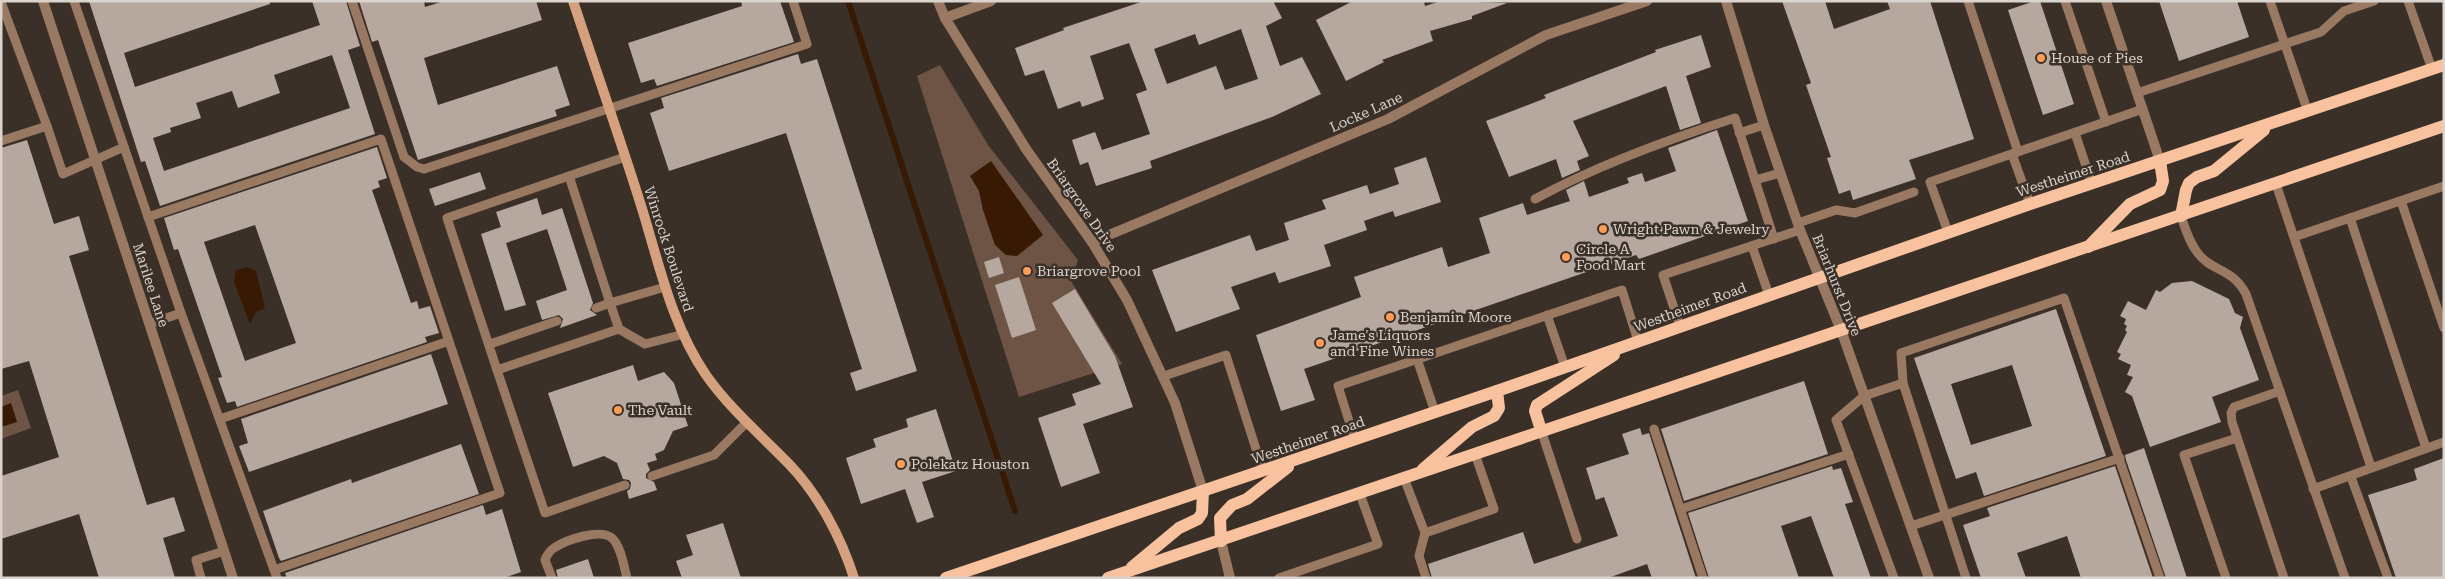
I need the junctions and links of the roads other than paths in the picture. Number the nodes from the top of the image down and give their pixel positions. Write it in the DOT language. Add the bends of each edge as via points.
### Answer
graph roads {
  1 [pos="43,1"];
  2 [pos="74,1"];
  3 [pos="352,1"];
  4 [pos="573,1"];
  5 [pos="793,1"];
  6 [pos="938,1"];
  7 [pos="991,1"];
  8 [pos="1647,1"];
  9 [pos="1726,1"];
  10 [pos="1968,1"];
  11 [pos="2065,1"];
  12 [pos="2106,1"];
  13 [pos="2270,1"];
  14 [pos="2374,1"];
  15 [pos="2408,1"];
  16 [pos="1,2"];
  17 [pos="945,18"];
  18 [pos="2285,45"];
  19 [pos="2438,67"];
  20 [pos="2137,94"];
  21 [pos="2143,109"];
  22 [pos="609,110"];
  23 [pos="2308,112"];
  24 [pos="2106,122"];
  25 [pos="2270,125"];
  26 [pos="47,126"];
  27 [pos="1764,126"];
  28 [pos="2444,126"];
  29 [pos="1740,133"];
  30 [pos="2075,133"];
  31 [pos="1,141"];
  32 [pos="124,147"];
  33 [pos="2015,153"];
  34 [pos="625,157"];
  35 [pos="95,161"];
  36 [pos="2160,161"];
  37 [pos="1780,173"];
  38 [pos="569,176"];
  39 [pos="1755,180"];
  40 [pos="2092,184"];
  41 [pos="2276,184"];
  42 [pos="2444,186"];
  43 [pos="1914,192"];
  44 [pos="1534,199"];
  45 [pos="2401,201"];
  46 [pos="2030,204"];
  47 [pos="2181,216"];
  48 [pos="148,217"];
  49 [pos="2350,218"];
  50 [pos="1799,227"];
  51 [pos="1948,232"];
  52 [pos="2294,237"];
  53 [pos="1774,239"];
  54 [pos="1092,242"];
  55 [pos="1752,246"];
  56 [pos="2086,249"];
  57 [pos="1820,278"];
  58 [pos="665,287"];
  59 [pos="1769,295"];
  60 [pos="610,303"];
  61 [pos="596,308"];
  62 [pos="181,313"];
  63 [pos="1547,315"];
  64 [pos="557,321"];
  65 [pos="149,324"];
  66 [pos="1680,326"];
  67 [pos="2444,328"];
  68 [pos="619,329"];
  69 [pos="1841,330"];
  70 [pos="684,334"];
  71 [pos="449,341"];
  72 [pos="1633,343"];
  73 [pos="490,344"];
  74 [pos="1417,359"];
  75 [pos="1565,367"];
  76 [pos="497,370"];
  77 [pos="1164,376"];
  78 [pos="1903,383"];
  79 [pos="1497,391"];
  80 [pos="2280,391"];
  81 [pos="1864,396"];
  82 [pos="1435,412"];
  83 [pos="220,419"];
  84 [pos="747,422"];
  85 [pos="1654,429"];
  86 [pos="1541,430"];
  87 [pos="2237,438"];
  88 [pos="1355,440"];
  89 [pos="2444,442"];
  90 [pos="2426,448"];
  91 [pos="1475,454"];
  92 [pos="1849,454"];
  93 [pos="2120,458"];
  94 [pos="1296,460"];
  95 [pos="2371,467"];
  96 [pos="1263,471"];
  97 [pos="1417,474"];
  98 [pos="652,476"];
  99 [pos="2351,476"];
  100 [pos="1404,478"];
  101 [pos="625,485"];
  102 [pos="2313,489"];
  103 [pos="1203,491"];
  104 [pos="1360,494"];
  105 [pos="1680,509"];
  106 [pos="1946,515"];
  107 [pos="1911,526"];
  108 [pos="1425,533"];
  109 [pos="1577,539"];
  110 [pos="1221,541"];
  111 [pos="224,551"];
  112 [pos="1126,572"];
  113 [pos="276,574"];
  114 [pos="201,578"];
  115 [pos="232,578"];
  116 [pos="552,578"];
  117 [pos="627,578"];
  118 [pos="854,578"];
  119 [pos="946,578"];
  120 [pos="1108,578"];
  121 [pos="1230,578"];
  122 [pos="1279,578"];
  123 [pos="1426,578"];
  124 [pos="1703,578"];
  125 [pos="1894,578"];
  126 [pos="1929,578"];
  127 [pos="1966,578"];
  128 [pos="2160,578"];
  129 [pos="2226,578"];
  130 [pos="2284,578"];
  131 [pos="2345,578"];
  132 [pos="2388,578"];
  1 -- 35 [label="street, Marilee Lane"];
  2 -- 32 [label="lane"];
  3 -- 22 [label="lane" via="404,157 417,167 424,169"];
  4 -- 22 [label="street, Winrock Boulevard"];
  5 -- 22 [label="lane" via="807,44"];
  6 -- 17 [label="street, Briargrove Drive"];
  7 -- 17 [label="street"];
  8 -- 54 [label="street, Locke Lane" via="1546,35 1388,119"];
  9 -- 27 [label="street, Briarhurst Drive"];
  10 -- 33 [label="lane"];
  11 -- 24 [label="lane"];
  12 -- 20 [label="street"];
  13 -- 18 [label="lane"];
  14 -- 18 [label="lane" via="2344,11 2321,32"];
  15 -- 19 [label="lane"];
  16 -- 26 [label="lane"];
  17 -- 54 [label="street, Briargrove Drive" via="1026,149"];
  18 -- 20 [label="lane"];
  18 -- 23 [label="lane"];
  19 -- 23 [label="main road, Westheimer Road"];
  20 -- 21 [label="street"];
  21 -- 24 [label="lane"];
  21 -- 36 [label="street"];
  22 -- 34 [label="street, Winrock Boulevard"];
  23 -- 25 [label="main road, Westheimer Road"];
  24 -- 30 [label="lane"];
  25 -- 36 [label="main road, Westheimer Road"];
  25 -- 47 [label="main road" via="2214,171 2189,183"];
  26 -- 31 [label="lane"];
  26 -- 35 [label="lane" via="63,174"];
  27 -- 29 [label="lane"];
  27 -- 37 [label="street, Briarhurst Drive"];
  28 -- 41 [label="main road"];
  29 -- 39 [label="lane"];
  29 -- 44 [label="lane" via="1735,118 1575,177"];
  30 -- 33 [label="lane"];
  30 -- 40 [label="lane"];
  32 -- 35 [label="lane"];
  32 -- 48 [label="lane"];
  33 -- 46 [label="lane"];
  33 -- 51 [label="lane" via="1930,182"];
  34 -- 38 [label="lane"];
  34 -- 58 [label="street, Winrock Boulevard"];
  35 -- 65 [label="street, Marilee Lane"];
  36 -- 40 [label="main road, Westheimer Road"];
  36 -- 56 [label="main road" via="2163,181 2160,190 2130,204"];
  37 -- 39 [label="lane"];
  37 -- 50 [label="street, Briarhurst Drive"];
  38 -- 60 [label="lane"];
  38 -- 73 [label="lane" via="447,218"];
  39 -- 53 [label="lane"];
  40 -- 46 [label="main road, Westheimer Road"];
  41 -- 47 [label="main road"];
  41 -- 52 [label="lane"];
  42 -- 45 [label="lane"];
  43 -- 50 [label="lane" via="1855,213 1836,210"];
  45 -- 49 [label="lane"];
  45 -- 67 [label="lane"];
  46 -- 51 [label="main road, Westheimer Road"];
  47 -- 56 [label="main road"];
  47 -- 80 [label="lane" via="2197,253 2240,282"];
  48 -- 62 [label="lane"];
  48 -- 71 [label="lane" via="382,139"];
  49 -- 52 [label="lane"];
  49 -- 90 [label="lane"];
  50 -- 53 [label="lane"];
  50 -- 57 [label="street, Briarhurst Drive"];
  51 -- 57 [label="main road, Westheimer Road"];
  52 -- 95 [label="lane"];
  53 -- 55 [label="lane"];
  54 -- 77 [label="street, Briargrove Drive" via="1127,300"];
  55 -- 59 [label="lane"];
  55 -- 66 [label="lane" via="1663,276"];
  56 -- 69 [label="main road"];
  57 -- 59 [label="main road, Westheimer Road"];
  57 -- 69 [label="street, Briarhurst Drive"];
  58 -- 60 [label="lane"];
  58 -- 70 [label="street, Winrock Boulevard"];
  59 -- 66 [label="main road, Westheimer Road"];
  60 -- 61 [label="lane"];
  60 -- 68 [label="lane"];
  62 -- 65 [label="lane"];
  62 -- 83 [label="lane"];
  63 -- 72 [label="lane" via="1622,290"];
  63 -- 74 [label="lane"];
  63 -- 75 [label="lane"];
  64 -- 73 [label="lane"];
  65 -- 111 [label="street, Marilee Lane"];
  66 -- 72 [label="main road, Westheimer Road"];
  68 -- 70 [label="lane" via="645,344"];
  68 -- 76 [label="lane"];
  69 -- 81 [label="street, Briarhurst Drive"];
  69 -- 86 [label="main road"];
  70 -- 84 [label="street, Winrock Boulevard" via="706,375"];
  71 -- 83 [label="lane"];
  71 -- 113 [label="lane" via="500,494"];
  72 -- 75 [label="main road, Westheimer Road"];
  72 -- 86 [label="main road" via="1537,405 1535,411"];
  73 -- 76 [label="lane"];
  74 -- 82 [label="lane"];
  74 -- 88 [label="lane" via="1338,386"];
  75 -- 79 [label="main road, Westheimer Road"];
  76 -- 101 [label="lane" via="544,513"];
  77 -- 96 [label="lane" via="1226,355"];
  77 -- 103 [label="street, Briargrove Drive"];
  78 -- 81 [label="lane"];
  78 -- 93 [label="lane" via="1901,353 2064,298"];
  78 -- 106 [label="lane"];
  79 -- 82 [label="main road, Westheimer Road"];
  79 -- 97 [label="main road" via="1499,408 1494,416 1472,426"];
  80 -- 87 [label="lane" via="2234,407 2231,413"];
  80 -- 102 [label="lane"];
  81 -- 92 [label="lane" via="1836,420"];
  81 -- 107 [label="street, Briarhurst Drive"];
  82 -- 88 [label="main road, Westheimer Road"];
  83 -- 113 [label="lane"];
  84 -- 98 [label="lane" via="714,455"];
  84 -- 118 [label="street, Winrock Boulevard" via="790,464 813,493"];
  85 -- 105 [label="lane"];
  86 -- 91 [label="main road"];
  86 -- 109 [label="lane"];
  87 -- 129 [label="lane" via="2184,455"];
  87 -- 130 [label="lane"];
  88 -- 94 [label="main road, Westheimer Road"];
  89 -- 90 [label="lane"];
  90 -- 95 [label="lane"];
  91 -- 97 [label="main road"];
  91 -- 108 [label="lane" via="1494,509"];
  92 -- 105 [label="lane"];
  92 -- 125 [label="lane"];
  93 -- 106 [label="lane"];
  93 -- 128 [label="lane"];
  94 -- 96 [label="main road, Westheimer Road"];
  94 -- 110 [label="main road" via="1247,499 1224,512 1220,518"];
  95 -- 99 [label="lane"];
  96 -- 103 [label="main road, Westheimer Road"];
  97 -- 100 [label="main road"];
  99 -- 102 [label="lane"];
  99 -- 132 [label="lane"];
  100 -- 104 [label="main road"];
  100 -- 108 [label="lane"];
  102 -- 131 [label="lane"];
  103 -- 112 [label="main road" via="1202,513 1198,519 1179,528"];
  103 -- 119 [label="main road, Westheimer Road"];
  104 -- 110 [label="main road"];
  104 -- 122 [label="lane" via="1378,544"];
  105 -- 124 [label="lane"];
  106 -- 107 [label="lane"];
  106 -- 127 [label="lane"];
  107 -- 126 [label="street, Briarhurst Drive"];
  108 -- 123 [label="lane" via="1419,556"];
  110 -- 112 [label="main road"];
  110 -- 121 [label="street"];
  111 -- 114 [label="lane" via="196,560"];
  111 -- 115 [label="street, Marilee Lane"];
  112 -- 120 [label="main road"];
  116 -- 117 [label="lane" via="545,560 548,552 594,533 603,533 616,542"];
}
